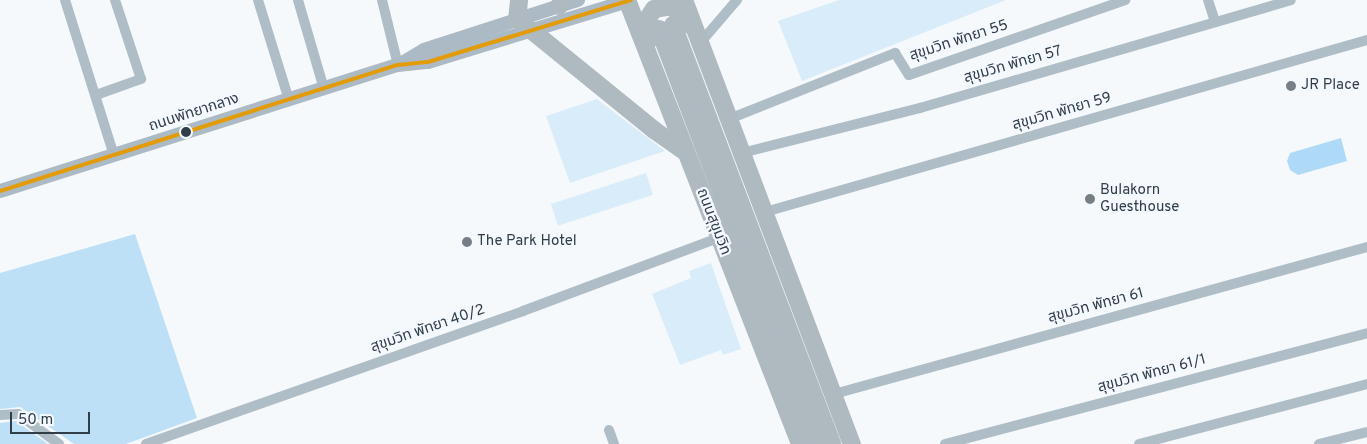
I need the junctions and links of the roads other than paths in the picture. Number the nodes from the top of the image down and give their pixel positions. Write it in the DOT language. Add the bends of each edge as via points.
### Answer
graph roads {
  1 [pos="65,0"];
  2 [pos="115,0"];
  3 [pos="258,0"];
  4 [pos="298,0"];
  5 [pos="382,0"];
  6 [pos="519,0"];
  7 [pos="578,0"];
  8 [pos="628,0"];
  9 [pos="738,0"];
  10 [pos="1125,0"];
  11 [pos="1208,0"];
  12 [pos="1291,0"];
  13 [pos="683,1"];
  14 [pos="562,3"];
  15 [pos="517,20"];
  16 [pos="1215,22"];
  17 [pos="531,30"];
  18 [pos="699,40"];
  19 [pos="1367,40"];
  20 [pos="650,57"];
  21 [pos="398,66"];
  22 [pos="324,89"];
  23 [pos="96,95"];
  24 [pos="289,100"];
  25 [pos="729,120"];
  26 [pos="686,152"];
  27 [pos="742,153"];
  28 [pos="114,155"];
  29 [pos="0,191"];
  30 [pos="765,212"];
  31 [pos="718,238"];
  32 [pos="1367,247"];
  33 [pos="1367,333"];
  34 [pos="1367,384"];
  35 [pos="834,394"];
  36 [pos="0,416"];
  37 [pos="608,430"];
  38 [pos="1367,432"];
  39 [pos="60,444"];
  40 [pos="146,444"];
  41 [pos="614,444"];
  42 [pos="800,444"];
  43 [pos="817,444"];
  44 [pos="832,444"];
  45 [pos="852,444"];
  46 [pos="945,444"];
  47 [pos="1138,444"];
  48 [pos="1319,444"];
  1 -- 23 [label="street"];
  2 -- 23 [label="street" via="141,79"];
  3 -- 24 [label="street"];
  4 -- 22 [label="street"];
  5 -- 21 [label="street"];
  6 -- 15 [label="highway"];
  7 -- 14 [label="main road, ถนนพัทยากลาง"];
  8 -- 17 [label="main road, ถนนพัทยากลาง"];
  8 -- 20 [label="highway, ถนนสุขุมวิท"];
  9 -- 18 [label="street"];
  10 -- 25 [label="street, สุขุมวิท พัทยา 55" via="909,75 895,52"];
  11 -- 16 [label="street"];
  12 -- 16 [label="street, สุขุมวิท พัทยา 57"];
  13 -- 18 [label="highway"];
  14 -- 15 [label="main road, ถนนพัทยากลาง"];
  15 -- 21 [label="main road, ถนนพัทยากลาง" via="424,50"];
  16 -- 27 [label="street, สุขุมวิท พัทยา 57" via="920,108"];
  17 -- 21 [label="main road, ถนนพัทยากลาง" via="428,62"];
  17 -- 26 [label="highway" via="654,130"];
  18 -- 20 [label="highway" via="672,6 654,9 646,21"];
  18 -- 25 [label="highway"];
  19 -- 30 [label="street, สุขุมวิท พัทยา 59"];
  20 -- 26 [label="highway, ถนนสุขุมวิท"];
  21 -- 22 [label="main road, ถนนพัทยากลาง"];
  22 -- 24 [label="main road, ถนนพัทยากลาง"];
  23 -- 28 [label="street"];
  24 -- 28 [label="main road, ถนนพัทยากลาง"];
  25 -- 27 [label="highway"];
  26 -- 31 [label="highway, ถนนสุขุมวิท"];
  27 -- 30 [label="highway"];
  28 -- 29 [label="main road, ถนนพัทยากลาง"];
  30 -- 35 [label="highway"];
  31 -- 40 [label="street, สุขุมวิท พัทยา 40/2" via="523,311"];
  31 -- 42 [label="highway, ถนนสุขุมวิท"];
  32 -- 35 [label="street, สุขุมวิท พัทยา 61"];
  33 -- 46 [label="street, สุขุมวิท พัทยา 61/1"];
  34 -- 47 [label="street"];
  35 -- 45 [label="highway"];
  36 -- 39 [label="street" via="18,414"];
  37 -- 41 [label="street"];
  38 -- 48 [label="street"];
  43 -- 44 [label="highway, ถนนสุขุมวิท" via="666,27"];
}
